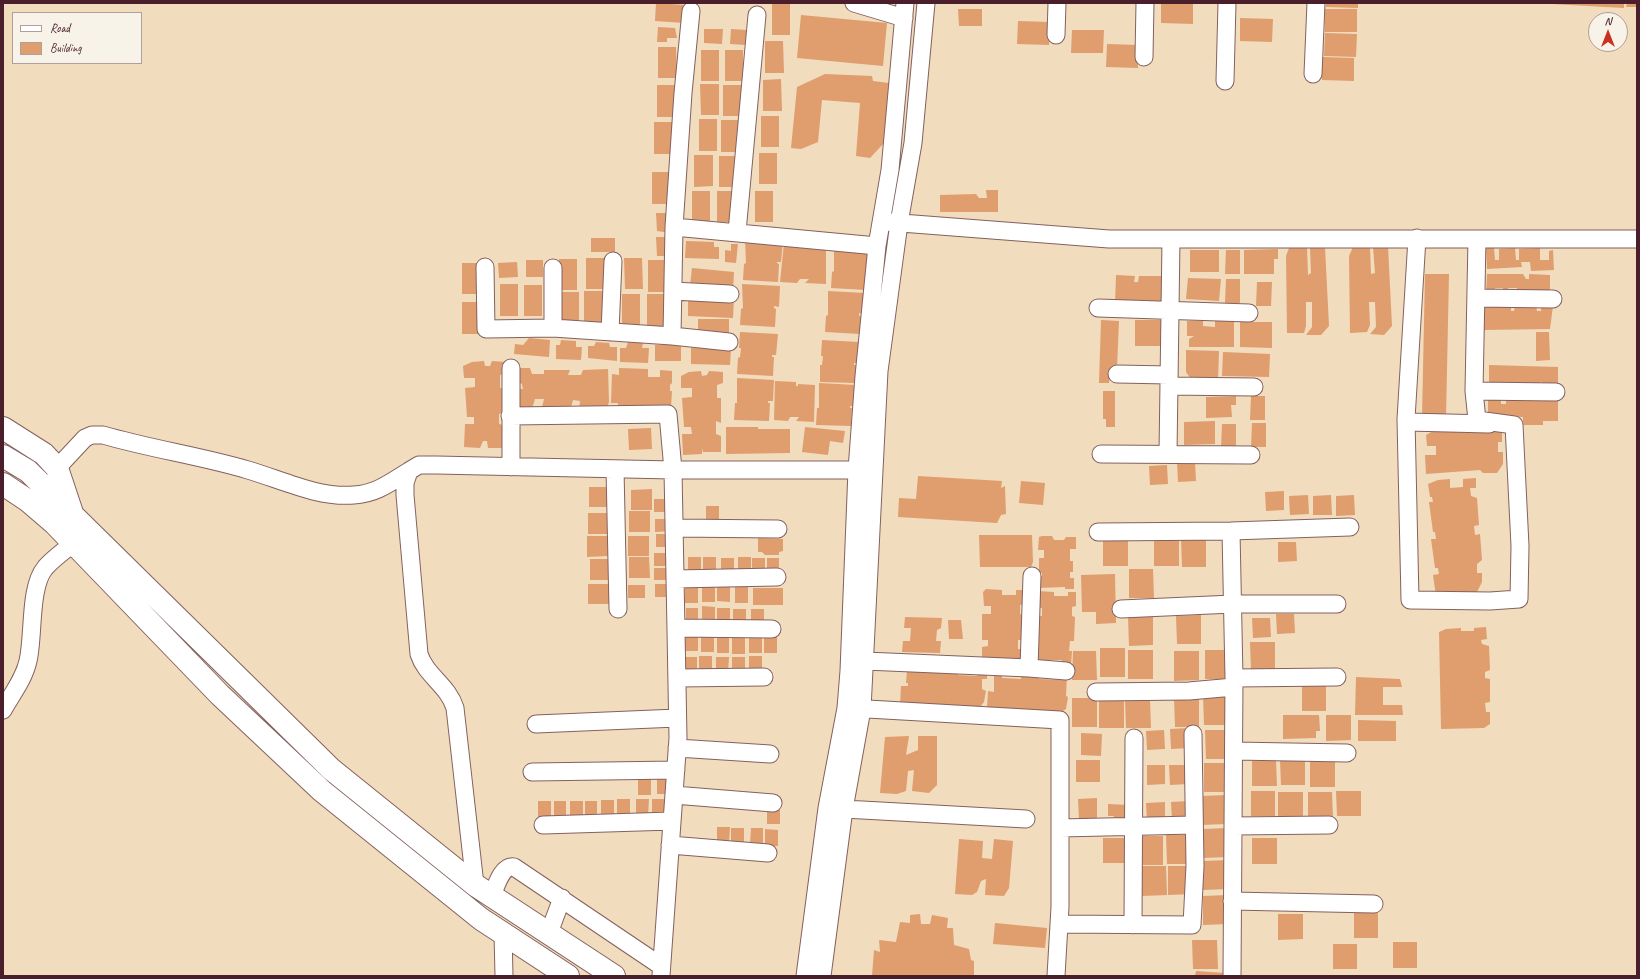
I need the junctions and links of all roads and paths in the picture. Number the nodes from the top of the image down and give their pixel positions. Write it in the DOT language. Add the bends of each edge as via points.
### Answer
graph roads {
  1 [pos="854,3"];
  2 [pos="926,3"];
  3 [pos="1057,3"];
  4 [pos="1145,3"];
  5 [pos="1227,3"];
  6 [pos="1316,3"];
  7 [pos="904,10"];
  8 [pos="691,11"];
  9 [pos="757,15"];
  10 [pos="1056,35"];
  11 [pos="1144,57"];
  12 [pos="1313,74"];
  13 [pos="1225,81"];
  14 [pos="882,221"];
  15 [pos="899,223"];
  16 [pos="674,227"];
  17 [pos="737,232"];
  18 [pos="1417,238"];
  19 [pos="1171,239"];
  20 [pos="1477,239"];
  21 [pos="1637,239"];
  22 [pos="877,246"];
  23 [pos="613,261"];
  24 [pos="485,267"];
  25 [pos="552,268"];
  26 [pos="673,291"];
  27 [pos="730,294"];
  28 [pos="1476,298"];
  29 [pos="1553,299"];
  30 [pos="1098,308"];
  31 [pos="1170,310"];
  32 [pos="1249,313"];
  33 [pos="552,328"];
  34 [pos="610,332"];
  35 [pos="672,336"];
  36 [pos="729,342"];
  37 [pos="511,368"];
  38 [pos="1117,374"];
  39 [pos="1169,380"];
  40 [pos="1254,386"];
  41 [pos="1474,392"];
  42 [pos="1556,392"];
  43 [pos="510,416"];
  44 [pos="1407,422"];
  45 [pos="1514,425"];
  46 [pos="3,428"];
  47 [pos="1101,454"];
  48 [pos="1168,454"];
  49 [pos="1251,455"];
  50 [pos="3,456"];
  51 [pos="51,461"];
  52 [pos="511,466"];
  53 [pos="615,469"];
  54 [pos="673,470"];
  55 [pos="857,470"];
  56 [pos="409,471"];
  57 [pos="3,484"];
  58 [pos="73,516"];
  59 [pos="1350,527"];
  60 [pos="674,528"];
  61 [pos="778,529"];
  62 [pos="1231,531"];
  63 [pos="1098,532"];
  64 [pos="81,537"];
  65 [pos="1032,576"];
  66 [pos="777,578"];
  67 [pos="675,579"];
  68 [pos="1233,604"];
  69 [pos="1337,604"];
  70 [pos="618,609"];
  71 [pos="1121,610"];
  72 [pos="676,628"];
  73 [pos="772,629"];
  74 [pos="865,661"];
  75 [pos="1029,668"];
  76 [pos="1066,671"];
  77 [pos="764,677"];
  78 [pos="1337,677"];
  79 [pos="677,678"];
  80 [pos="1234,683"];
  81 [pos="1096,692"];
  82 [pos="854,708"];
  83 [pos="3,710"];
  84 [pos="677,718"];
  85 [pos="536,724"];
  86 [pos="1193,734"];
  87 [pos="1134,738"];
  88 [pos="677,748"];
  89 [pos="1234,751"];
  90 [pos="1347,753"];
  91 [pos="770,754"];
  92 [pos="676,770"];
  93 [pos="532,772"];
  94 [pos="674,795"];
  95 [pos="773,803"];
  96 [pos="844,809"];
  97 [pos="1026,819"];
  98 [pos="672,820"];
  99 [pos="544,825"];
  100 [pos="1329,825"];
  101 [pos="1194,826"];
  102 [pos="1233,826"];
  103 [pos="1134,827"];
  104 [pos="1060,828"];
  105 [pos="670,845"];
  106 [pos="768,852"];
  107 [pos="483,890"];
  108 [pos="562,898"];
  109 [pos="1232,901"];
  110 [pos="1374,904"];
  111 [pos="1059,924"];
  112 [pos="1133,925"];
  113 [pos="503,933"];
  114 [pos="549,933"];
  115 [pos="661,971"];
  116 [pos="504,976"];
  117 [pos="568,976"];
  118 [pos="614,976"];
  119 [pos="804,976"];
  120 [pos="822,976"];
  121 [pos="1056,976"];
  122 [pos="1232,976"];
  1 -- 7 [label="street"];
  2 -- 15 [label="street" via="913,143"];
  3 -- 10 [label="street"];
  4 -- 11 [label="street"];
  5 -- 13 [label="street"];
  6 -- 12 [label="street"];
  7 -- 14 [label="street" via="890,170"];
  8 -- 16 [label="street"];
  9 -- 17 [label="street"];
  14 -- 15 [label="street"];
  14 -- 22 [label="street"];
  15 -- 19 [label="street" via="1110,239"];
  15 -- 74 [label="street" via="879,371"];
  16 -- 17 [label="street"];
  16 -- 26 [label="street"];
  17 -- 22 [label="street"];
  18 -- 19 [label="street"];
  18 -- 20 [label="street"];
  18 -- 44 [label="street"];
  19 -- 31 [label="street"];
  20 -- 21 [label="street"];
  20 -- 28 [label="street"];
  22 -- 55 [label="street"];
  23 -- 34 [label="street"];
  24 -- 33 [label="street" via="486,328"];
  25 -- 33 [label="street"];
  26 -- 27 [label="street"];
  26 -- 35 [label="street"];
  28 -- 29 [label="street"];
  28 -- 41 [label="street"];
  30 -- 31 [label="street"];
  31 -- 32 [label="street"];
  31 -- 39 [label="street"];
  33 -- 34 [label="street"];
  34 -- 35 [label="street"];
  35 -- 36 [label="street"];
  37 -- 43 [label="street"];
  38 -- 39 [label="street"];
  39 -- 40 [label="street"];
  39 -- 48 [label="street"];
  41 -- 42 [label="street"];
  41 -- 45 [label="street" via="1477,420"];
  43 -- 52 [label="street"];
  43 -- 54 [label="street" via="668,414"];
  44 -- 45 [label="street"];
  44 -- 45 [label="street" via="1410,600 1519,599 1520,546"];
  46 -- 51 [label="main road"];
  47 -- 48 [label="street"];
  48 -- 49 [label="street"];
  50 -- 58 [label="main road" via="28,471"];
  51 -- 56 [label="street" via="92,434 104,434 248,470 335,496 355,496 379,490"];
  51 -- 58 [label="main road"];
  52 -- 53 [label="street"];
  52 -- 56 [label="street" via="419,465"];
  53 -- 54 [label="street"];
  53 -- 70 [label="street"];
  54 -- 55 [label="street"];
  54 -- 60 [label="street"];
  55 -- 82 [label="street" via="849,671"];
  56 -- 107 [label="street" via="405,495 419,654 427,669 448,692 455,708"];
  57 -- 64 [label="main road" via="55,524"];
  58 -- 64 [label="main road"];
  59 -- 62 [label="street"];
  60 -- 61 [label="street"];
  60 -- 67 [label="street"];
  62 -- 63 [label="street"];
  62 -- 68 [label="street"];
  64 -- 83 [label="street" via="45,568 41,576 36,594 29,659"];
  64 -- 107 [label="main road" via="331,769"];
  64 -- 113 [label="main road" via="220,695 322,791"];
  65 -- 75 [label="street"];
  66 -- 67 [label="street"];
  67 -- 72 [label="street"];
  68 -- 69 [label="street"];
  68 -- 71 [label="street"];
  68 -- 80 [label="street"];
  72 -- 73 [label="street"];
  72 -- 79 [label="street"];
  74 -- 75 [label="street"];
  74 -- 82 [label="street"];
  75 -- 76 [label="street"];
  77 -- 79 [label="street"];
  78 -- 80 [label="street"];
  79 -- 84 [label="street"];
  80 -- 81 [label="street" via="1189,691"];
  80 -- 89 [label="street"];
  82 -- 96 [label="street"];
  82 -- 104 [label="street" via="1060,720"];
  82 -- 119 [label="street" via="827,808"];
  84 -- 85 [label="street"];
  84 -- 88 [label="street"];
  86 -- 101 [label="street"];
  87 -- 103 [label="street"];
  88 -- 91 [label="street"];
  88 -- 92 [label="street"];
  89 -- 90 [label="street"];
  89 -- 102 [label="street"];
  92 -- 93 [label="street"];
  92 -- 94 [label="street"];
  94 -- 95 [label="street"];
  94 -- 98 [label="street"];
  96 -- 97 [label="street"];
  96 -- 120 [label="street"];
  98 -- 99 [label="street"];
  98 -- 105 [label="street"];
  100 -- 102 [label="street"];
  101 -- 103 [label="street"];
  101 -- 112 [label="street" via="1192,925"];
  102 -- 109 [label="street"];
  103 -- 104 [label="street"];
  103 -- 112 [label="street"];
  104 -- 111 [label="street"];
  105 -- 106 [label="street"];
  105 -- 115 [label="street"];
  107 -- 108 [label="street" via="505,870 514,867"];
  107 -- 114 [label="main road"];
  108 -- 114 [label="street"];
  108 -- 115 [label="street"];
  109 -- 110 [label="street"];
  109 -- 122 [label="street"];
  111 -- 112 [label="street"];
  111 -- 121 [label="street"];
  113 -- 116 [label="street"];
  113 -- 117 [label="main road"];
  114 -- 118 [label="main road"];
}
